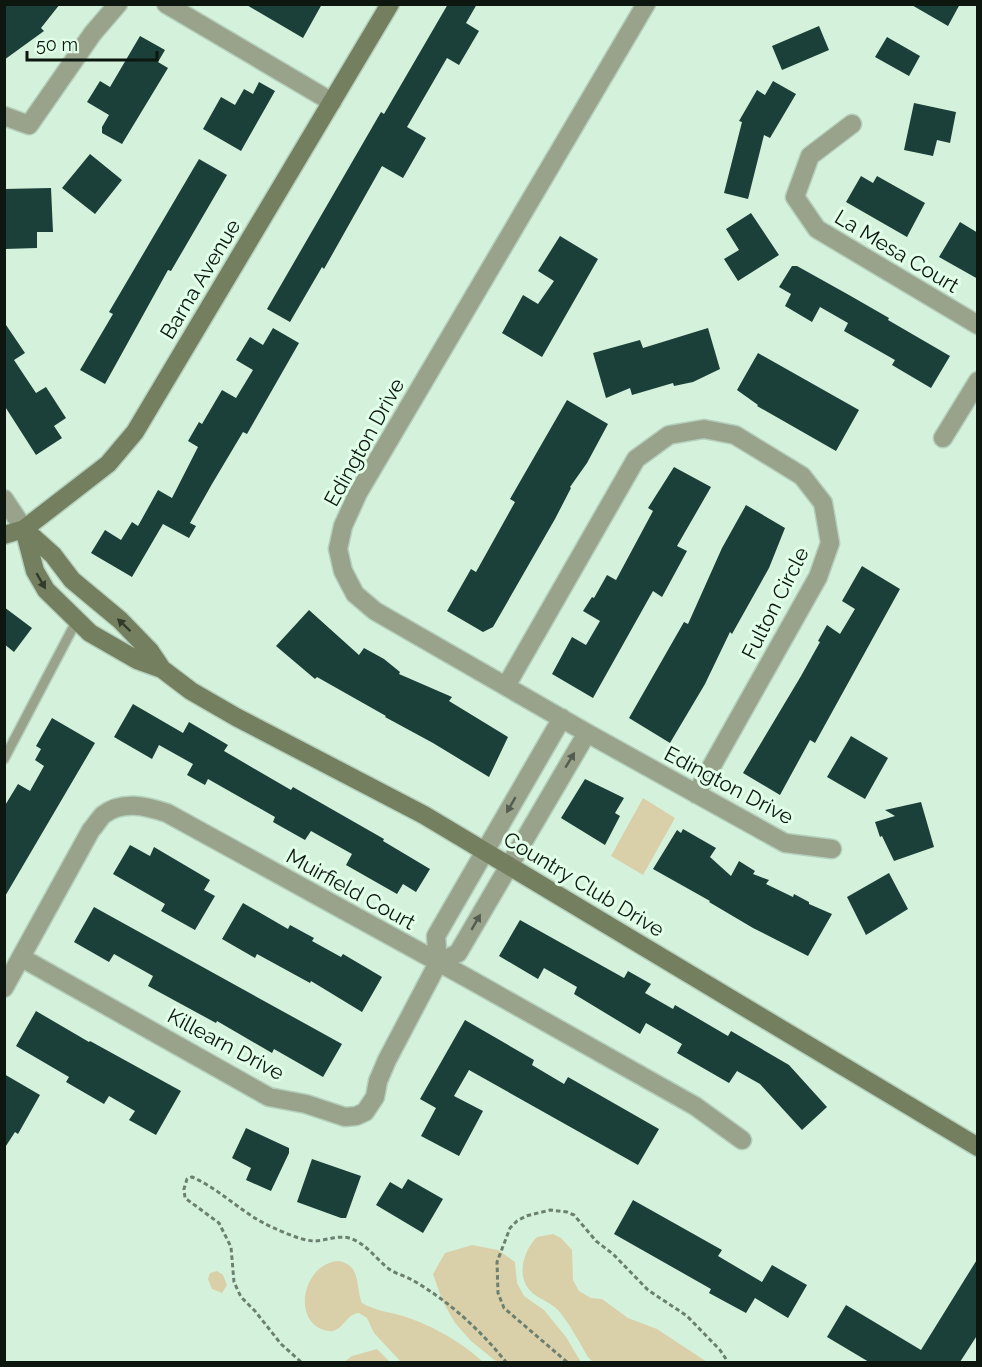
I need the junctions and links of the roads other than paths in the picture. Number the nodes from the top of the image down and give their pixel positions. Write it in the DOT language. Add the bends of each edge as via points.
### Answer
graph roads {
  1 [pos="118,4"];
  2 [pos="166,4"];
  3 [pos="390,4"];
  4 [pos="646,4"];
  5 [pos="332,102"];
  6 [pos="4,116"];
  7 [pos="852,124"];
  8 [pos="978,326"];
  9 [pos="978,381"];
  10 [pos="943,438"];
  11 [pos="4,499"];
  12 [pos="24,529"];
  13 [pos="4,535"];
  14 [pos="77,620"];
  15 [pos="162,669"];
  16 [pos="506,686"];
  17 [pos="561,718"];
  18 [pos="587,733"];
  19 [pos="4,759"];
  20 [pos="532,770"];
  21 [pos="556,784"];
  22 [pos="696,794"];
  23 [pos="832,849"];
  24 [pos="481,858"];
  25 [pos="509,865"];
  26 [pos="22,958"];
  27 [pos="438,963"];
  28 [pos="4,988"];
  29 [pos="742,1140"];
  30 [pos="978,1147"];
  1 -- 6 [label="street" via="29,125"];
  2 -- 5 [label="street"];
  3 -- 5 [label="street, Barna Avenue"];
  4 -- 16 [label="street, Edington Drive" via="358,493 343,526 338,549 343,571 355,594 375,610"];
  5 -- 12 [label="street, Barna Avenue" via="135,432 108,464"];
  7 -- 8 [label="street, La Mesa Court" via="810,156 795,197 817,229"];
  9 -- 10 [label="street"];
  11 -- 12 [label="street, Country Club Drive"];
  12 -- 13 [label="street, Barna Avenue"];
  12 -- 14 [label="street, Country Club Drive, one-way" via="35,571 46,590"];
  15 -- 12 [label="street, Country Club Drive, one-way" via="120,620 72,580 53,555"];
  14 -- 15 [label="street, Country Club Drive" via="100,639"];
  14 -- 19 [label="lane"];
  15 -- 24 [label="street, Country Club Drive" via="236,717 424,815"];
  16 -- 17 [label="street, Edington Drive"];
  16 -- 22 [label="street, Fulton Circle" via="636,459 669,435 704,429 735,435 802,476 824,503 830,543 818,577"];
  17 -- 18 [label="street, Edington Drive"];
  17 -- 20 [label="street, Killearn Drive"];
  21 -- 18 [label="street, Killearn Drive, one-way"];
  18 -- 22 [label="street, Edington Drive"];
  20 -- 21 [label="street"];
  20 -- 24 [label="street, Killearn Drive, one-way"];
  21 -- 25 [label="street, Killearn Drive"];
  22 -- 23 [label="street, Edington Drive" via="786,843"];
  24 -- 25 [label="street, Country Club Drive"];
  24 -- 27 [label="street, Killearn Drive" via="436,936"];
  27 -- 25 [label="street, Killearn Drive, one-way" via="458,953"];
  25 -- 30 [label="street, Country Club Drive"];
  26 -- 27 [label="street, Muirfield Court" via="103,815 123,806 146,805"];
  26 -- 27 [label="street, Killearn Drive" via="269,1097 345,1117 365,1112 375,1098 387,1060"];
  26 -- 28 [label="street, Muirfield Court"];
  27 -- 29 [label="street, Muirfield Court" via="695,1106"];
}
